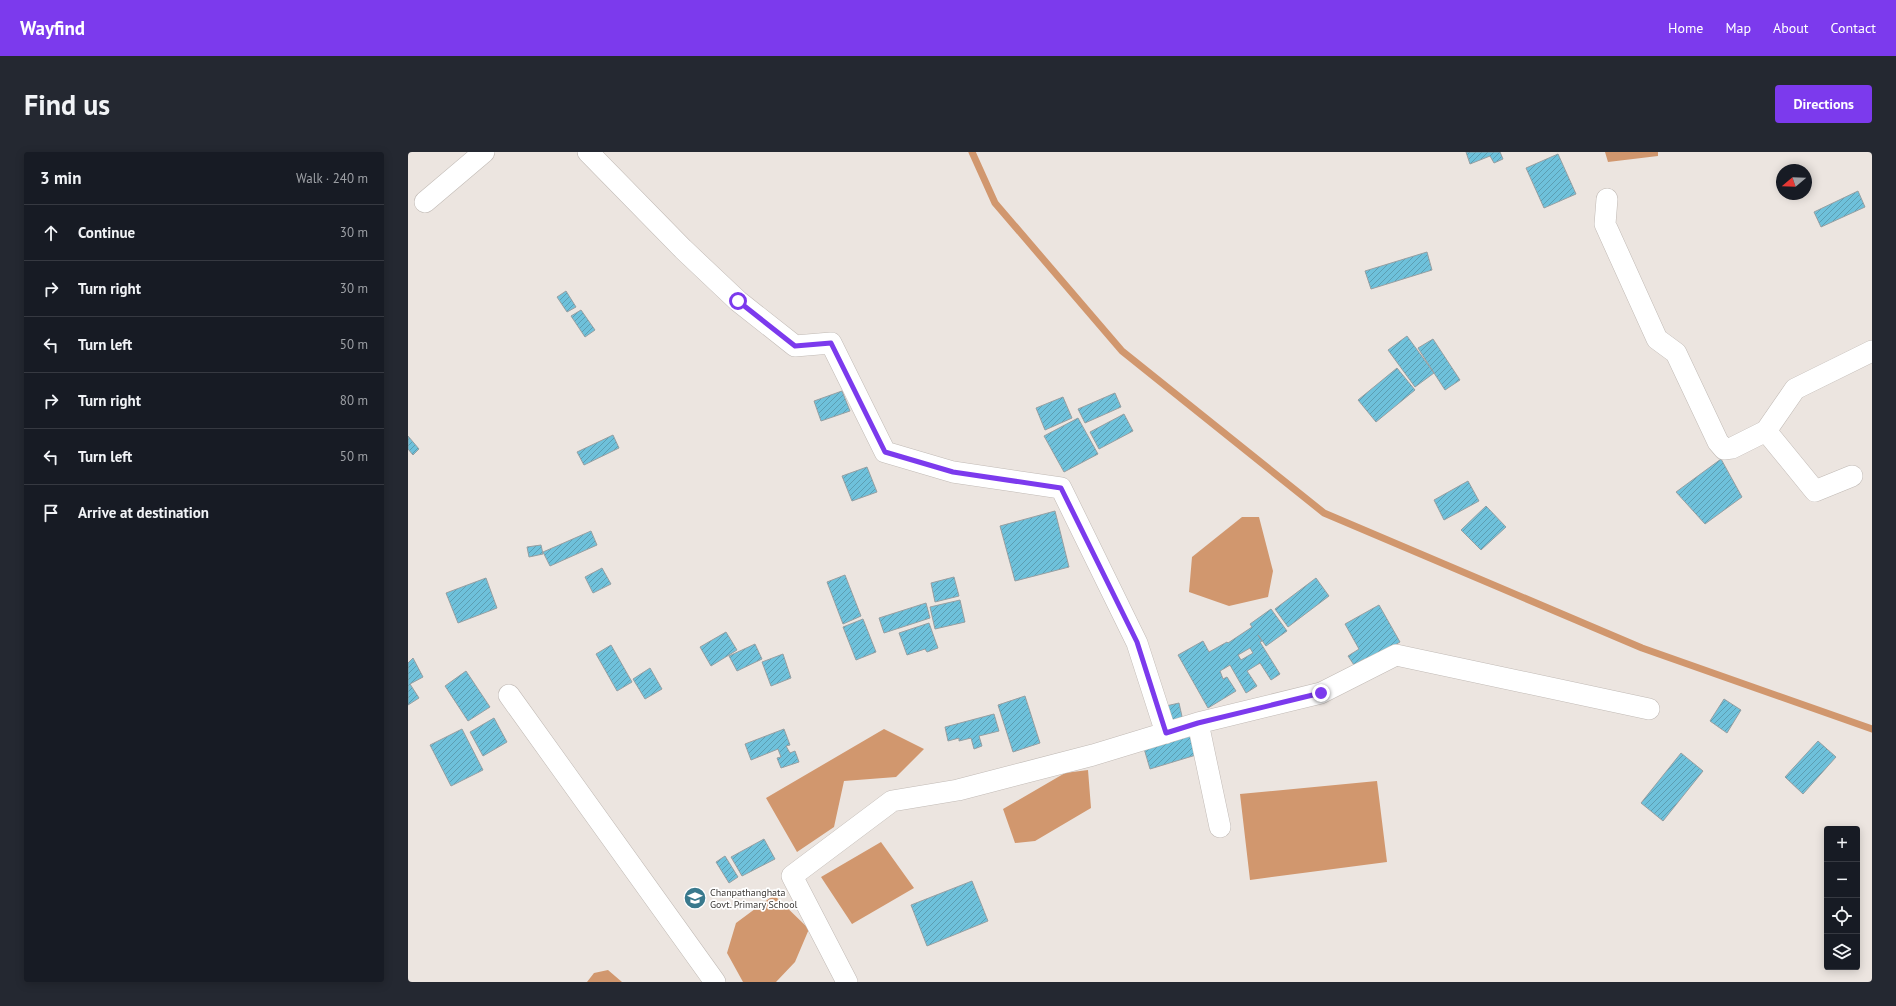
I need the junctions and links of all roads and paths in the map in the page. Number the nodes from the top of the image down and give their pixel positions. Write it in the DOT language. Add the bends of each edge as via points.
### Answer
graph roads {
  1 [pos="484,152"];
  2 [pos="588,152"];
  3 [pos="1607,199"];
  4 [pos="425,202"];
  5 [pos="1872,351"];
  6 [pos="1766,431"];
  7 [pos="1852,476"];
  8 [pos="509,695"];
  9 [pos="1649,709"];
  10 [pos="1198,723"];
  11 [pos="1166,733"];
  12 [pos="1220,827"];
  13 [pos="715,982"];
  14 [pos="847,982"];
  1 -- 4 [label="street"];
  2 -- 11 [label="street" via="738,301 795,346 831,343 885,452 953,472 1061,488 1137,642"];
  3 -- 6 [label="street" via="1605,224 1653,332 1657,339 1676,354 1718,442 1724,449 1732,448"];
  5 -- 6 [label="street" via="1795,389"];
  6 -- 7 [label="street" via="1815,491"];
  8 -- 13 [label="street"];
  9 -- 10 [label="street" via="1396,655 1321,693"];
  10 -- 11 [label="street"];
  10 -- 12 [label="street"];
  11 -- 14 [label="street" via="958,790 892,801 792,876"];
}
